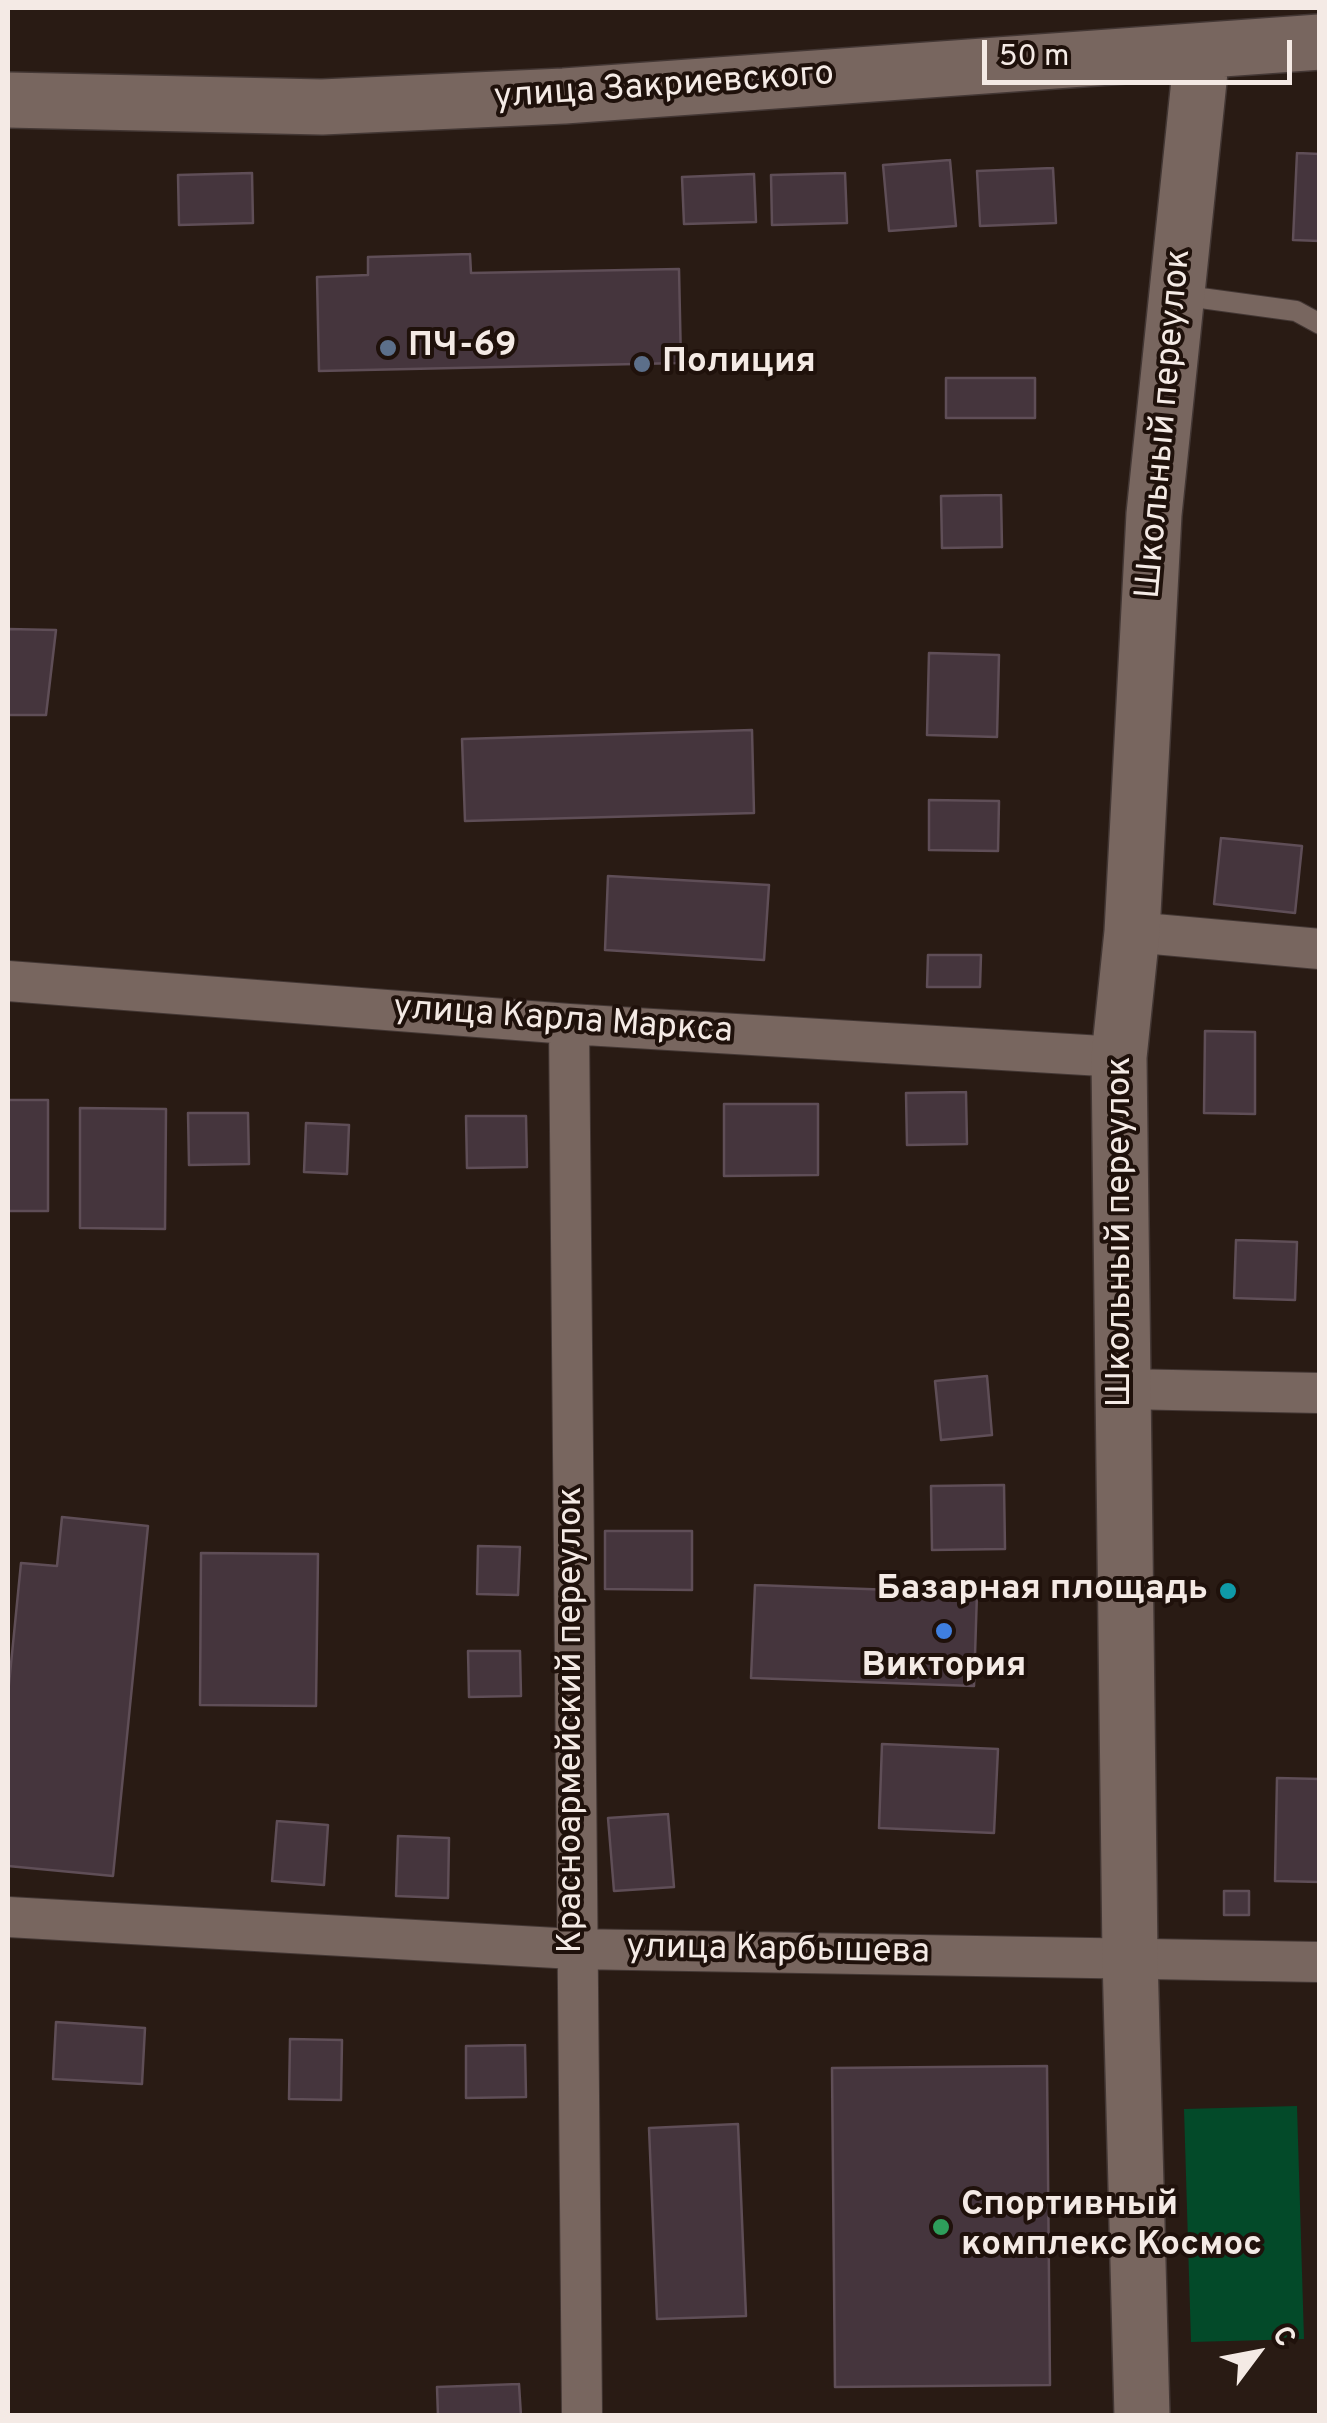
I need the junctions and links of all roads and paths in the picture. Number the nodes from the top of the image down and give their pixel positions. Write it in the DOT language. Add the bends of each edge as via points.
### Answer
graph roads {
  1 [pos="1320,42"];
  2 [pos="1202,52"];
  3 [pos="8,100"];
  4 [pos="1177,295"];
  5 [pos="1320,324"];
  6 [pos="1132,932"];
  7 [pos="1320,949"];
  8 [pos="8,981"];
  9 [pos="569,1024"];
  10 [pos="1120,1056"];
  11 [pos="1123,1389"];
  12 [pos="1320,1393"];
  13 [pos="8,1917"];
  14 [pos="574,1949"];
  15 [pos="1130,1956"];
  16 [pos="1320,1962"];
  17 [pos="582,2416"];
  18 [pos="1142,2416"];
  1 -- 2 [label="street, улица Закриевского"];
  2 -- 3 [label="street, улица Закриевского" via="322,108"];
  2 -- 4 [label="street, Школьный переулок"];
  4 -- 5 [label="lane" via="1296,311"];
  4 -- 6 [label="street, Школьный переулок" via="1154,514"];
  6 -- 7 [label="street"];
  6 -- 10 [label="street, Школьный переулок"];
  8 -- 9 [label="street, улица Карла Маркса"];
  9 -- 10 [label="street, улица Карла Маркса"];
  9 -- 14 [label="street, Красноармейский переулок"];
  10 -- 11 [label="street, Школьный переулок"];
  11 -- 12 [label="street"];
  11 -- 15 [label="street, Школьный переулок"];
  13 -- 14 [label="street, улица Карбышева"];
  14 -- 15 [label="street, улица Карбышева"];
  14 -- 17 [label="street, Красноармейский переулок"];
  15 -- 16 [label="street, улица Карбышева"];
  15 -- 18 [label="street, Школьный переулок"];
}
